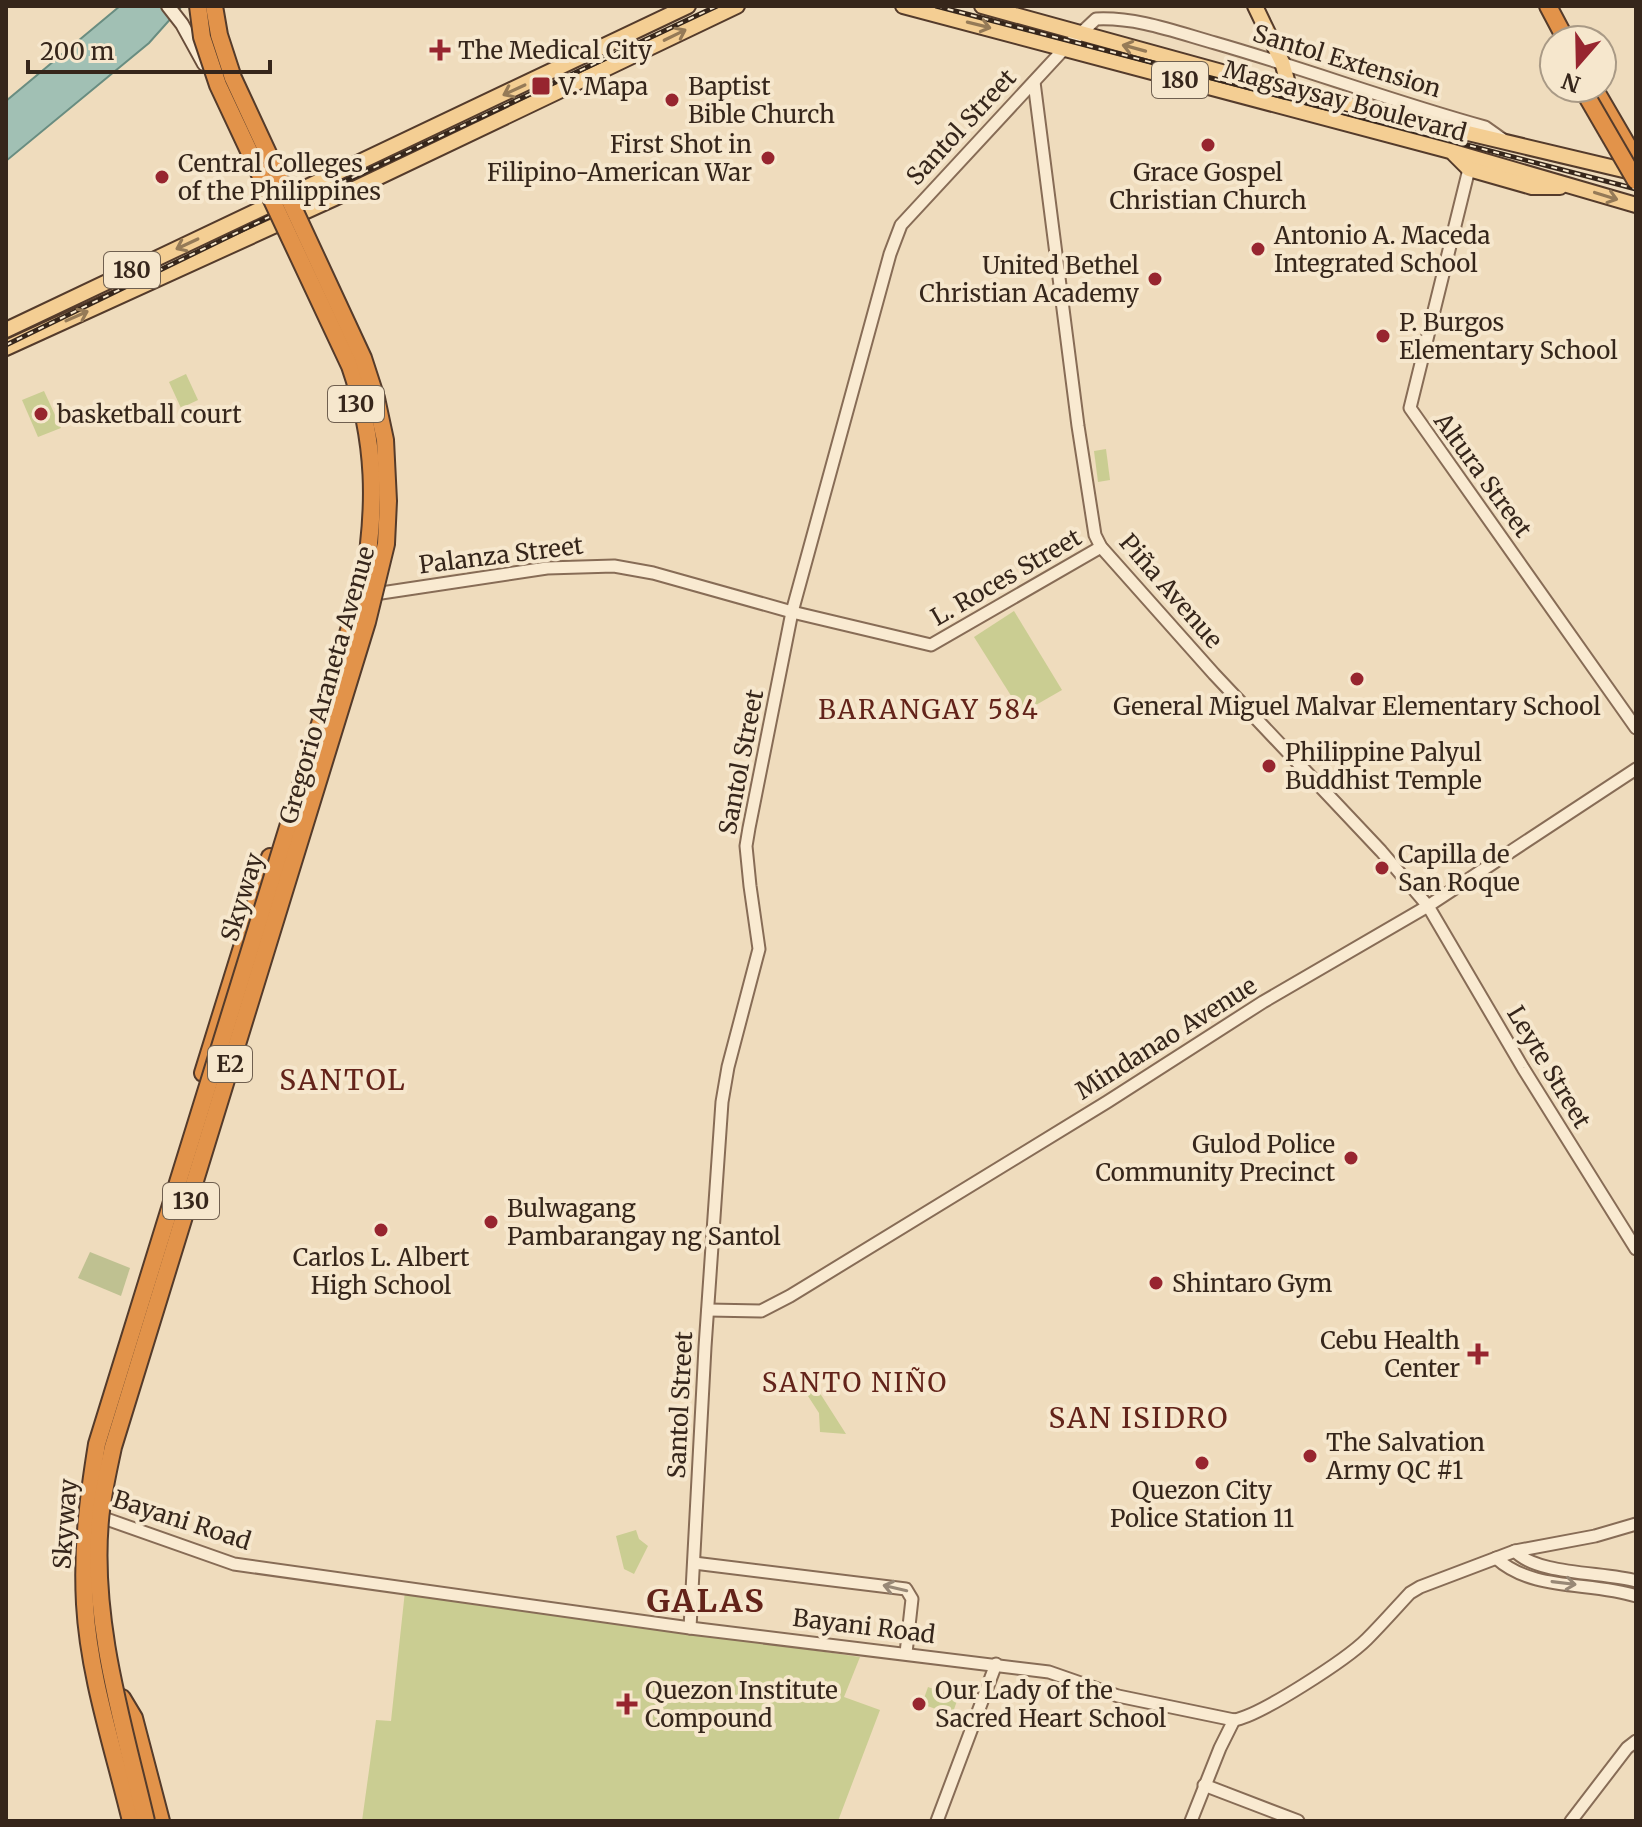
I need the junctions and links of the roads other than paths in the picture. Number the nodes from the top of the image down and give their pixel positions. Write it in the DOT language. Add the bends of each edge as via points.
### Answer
graph roads {
  1 [pos="168,6"];
  2 [pos="214,6"];
  3 [pos="688,6"];
  4 [pos="737,6"];
  5 [pos="903,6"];
  6 [pos="982,6"];
  7 [pos="1255,6"];
  8 [pos="1536,6"];
  9 [pos="194,8"];
  10 [pos="1548,24"];
  11 [pos="1080,32"];
  12 [pos="1064,49"];
  13 [pos="1282,62"];
  14 [pos="1034,82"];
  15 [pos="1291,91"];
  16 [pos="1591,104"];
  17 [pos="1603,104"];
  18 [pos="1295,111"];
  19 [pos="1509,143"];
  20 [pos="1450,151"];
  21 [pos="1636,160"];
  22 [pos="1469,169"];
  23 [pos="1636,173"];
  24 [pos="1636,181"];
  25 [pos="294,187"];
  26 [pos="1576,187"];
  27 [pos="266,202"];
  28 [pos="1636,205"];
  29 [pos="302,213"];
  30 [pos="277,225"];
  31 [pos="347,313"];
  32 [pos="323,324"];
  33 [pos="6,330"];
  34 [pos="6,348"];
  35 [pos="1101,547"];
  36 [pos="382,593"];
  37 [pos="354,598"];
  38 [pos="792,612"];
  39 [pos="324,702"];
  40 [pos="1636,728"];
  41 [pos="1636,769"];
  42 [pos="265,892"];
  43 [pos="1428,906"];
  44 [pos="243,945"];
  45 [pos="165,1228"];
  46 [pos="1636,1249"];
  47 [pos="708,1310"];
  48 [pos="83,1510"];
  49 [pos="103,1518"];
  50 [pos="1636,1524"];
  51 [pos="1515,1551"];
  52 [pos="1496,1558"];
  53 [pos="694,1563"];
  54 [pos="1636,1581"];
  55 [pos="1636,1596"];
  56 [pos="690,1628"];
  57 [pos="906,1653"];
  58 [pos="996,1664"];
  59 [pos="122,1698"];
  60 [pos="1234,1720"];
  61 [pos="1636,1741"];
  62 [pos="1204,1785"];
  63 [pos="129,1821"];
  64 [pos="146,1821"];
  65 [pos="153,1821"];
  66 [pos="161,1821"];
  67 [pos="937,1821"];
  68 [pos="1191,1821"];
  69 [pos="1298,1821"];
  70 [pos="1571,1821"];
  1 -- 27 [label="main road, Gregorio Araneta Avenue" via="199,53"];
  2 -- 64 [label="highway, Skyway / E2, bridge" via="233,78 363,358 385,440 388,501 386,544 370,609 113,1447 100,1519 101,1604 108,1662"];
  3 -- 25 [label="main road, 180, one-way"];
  29 -- 4 [label="main road, 180, one-way"];
  5 -- 12 [label="main road, Magsaysay Boulevard / 180, one-way"];
  6 -- 11 [label="main road, Magsaysay Boulevard / 180"];
  7 -- 13 [label="main road"];
  8 -- 10 [label="highway"];
  9 -- 25 [label="main road, Gregorio Araneta Avenue" via="234,66"];
  9 -- 45 [label="highway, Skyway / E2, bridge" via="218,85 350,366 371,445 372,502 363,585"];
  11 -- 12 [label="street, Santol Street"];
  11 -- 13 [label="street, Santol Extension" via="1096,19 1124,18"];
  15 -- 11 [label="main road, Magsaysay Boulevard / 180, one-way"];
  12 -- 14 [label="street, Santol Street"];
  12 -- 18 [label="main road, Magsaysay Boulevard / 180"];
  13 -- 15 [label="main road"];
  13 -- 19 [label="street, Santol Extension" via="1485,127"];
  14 -- 35 [label="street, Piña Avenue" via="1078,426"];
  14 -- 38 [label="street, Santol Street" via="898,232"];
  15 -- 18 [label="main road"];
  15 -- 19 [label="main road, Magsaysay Boulevard / 180"];
  16 -- 24 [label="highway, bridge"];
  17 -- 21 [label="highway"];
  18 -- 20 [label="main road, Magsaysay Boulevard / 180"];
  19 -- 23 [label="main road, Magsaysay Boulevard / 180"];
  20 -- 22 [label="main road"];
  20 -- 26 [label="main road, Magsaysay Boulevard / 180"];
  22 -- 26 [label="main road" via="1532,187"];
  22 -- 40 [label="street, Altura Street" via="1410,408"];
  25 -- 27 [label="main road, 180"];
  25 -- 29 [label="main road, Gregorio Araneta Avenue / 130"];
  26 -- 28 [label="main road, Magsaysay Boulevard / 180, one-way"];
  27 -- 30 [label="main road, Gregorio Araneta Avenue / 130"];
  27 -- 33 [label="main road, 180, one-way"];
  29 -- 30 [label="main road, 180"];
  29 -- 31 [label="main road, Gregorio Araneta Avenue / 130"];
  30 -- 32 [label="main road, Gregorio Araneta Avenue / 130"];
  34 -- 30 [label="main road, 180, one-way"];
  31 -- 32 [label="main road"];
  31 -- 36 [label="main road, Gregorio Araneta Avenue / 130" via="381,395 391,438 394,516"];
  32 -- 37 [label="main road, Gregorio Araneta Avenue / 130" via="349,382 366,447 367,544"];
  35 -- 38 [label="street, L. Roces Street" via="931,645"];
  35 -- 43 [label="street, Piña Avenue"];
  36 -- 37 [label="street, Palanza Street"];
  36 -- 38 [label="street, Palanza Street" via="547,568 605,566 653,573"];
  36 -- 49 [label="main road, Gregorio Araneta Avenue / 130" via="115,1449"];
  37 -- 39 [label="main road, Gregorio Araneta Avenue / 130"];
  38 -- 47 [label="street, Santol Street" via="746,846 759,949 722,1102"];
  39 -- 42 [label="main road, Gregorio Araneta Avenue / 130"];
  39 -- 44 [label="highway"];
  41 -- 43 [label="street, Mindanao Avenue"];
  42 -- 44 [label="highway"];
  42 -- 48 [label="main road, Gregorio Araneta Avenue / 130" via="95,1445"];
  43 -- 46 [label="street, Leyte Street"];
  43 -- 47 [label="street, Mindanao Avenue" via="1263,1002 790,1296 761,1311"];
  44 -- 45 [label="highway, bridge" via="203,1073"];
  45 -- 63 [label="highway, Skyway / E2, bridge" via="97,1444 85,1513 85,1607 91,1650"];
  47 -- 53 [label="street, Santol Street"];
  48 -- 49 [label="street, Bayani Road"];
  48 -- 63 [label="main road, Gregorio Araneta Avenue / 130" via="81,1564 90,1666"];
  49 -- 56 [label="street, Bayani Road" via="234,1564"];
  49 -- 59 [label="main road, Gregorio Araneta Avenue / 130" via="107,1604"];
  50 -- 51 [label="street"];
  51 -- 52 [label="street"];
  51 -- 54 [label="street" via="1544,1566"];
  52 -- 55 [label="street, one-way" via="1535,1579"];
  52 -- 60 [label="street" via="1410,1593 1358,1647 1263,1709"];
  53 -- 56 [label="street, Santol Street"];
  57 -- 53 [label="street, one-way" via="912,1599 906,1589"];
  56 -- 57 [label="street, Bayani Road"];
  57 -- 58 [label="street, Bayani Road"];
  58 -- 60 [label="street, Bayani Road" via="1049,1672 1143,1703"];
  58 -- 67 [label="street"];
  59 -- 65 [label="main road, Gregorio Araneta Avenue / 130"];
  59 -- 66 [label="highway" via="134,1718"];
  60 -- 62 [label="street"];
  61 -- 70 [label="street"];
  62 -- 68 [label="street"];
  62 -- 69 [label="street"];
}
